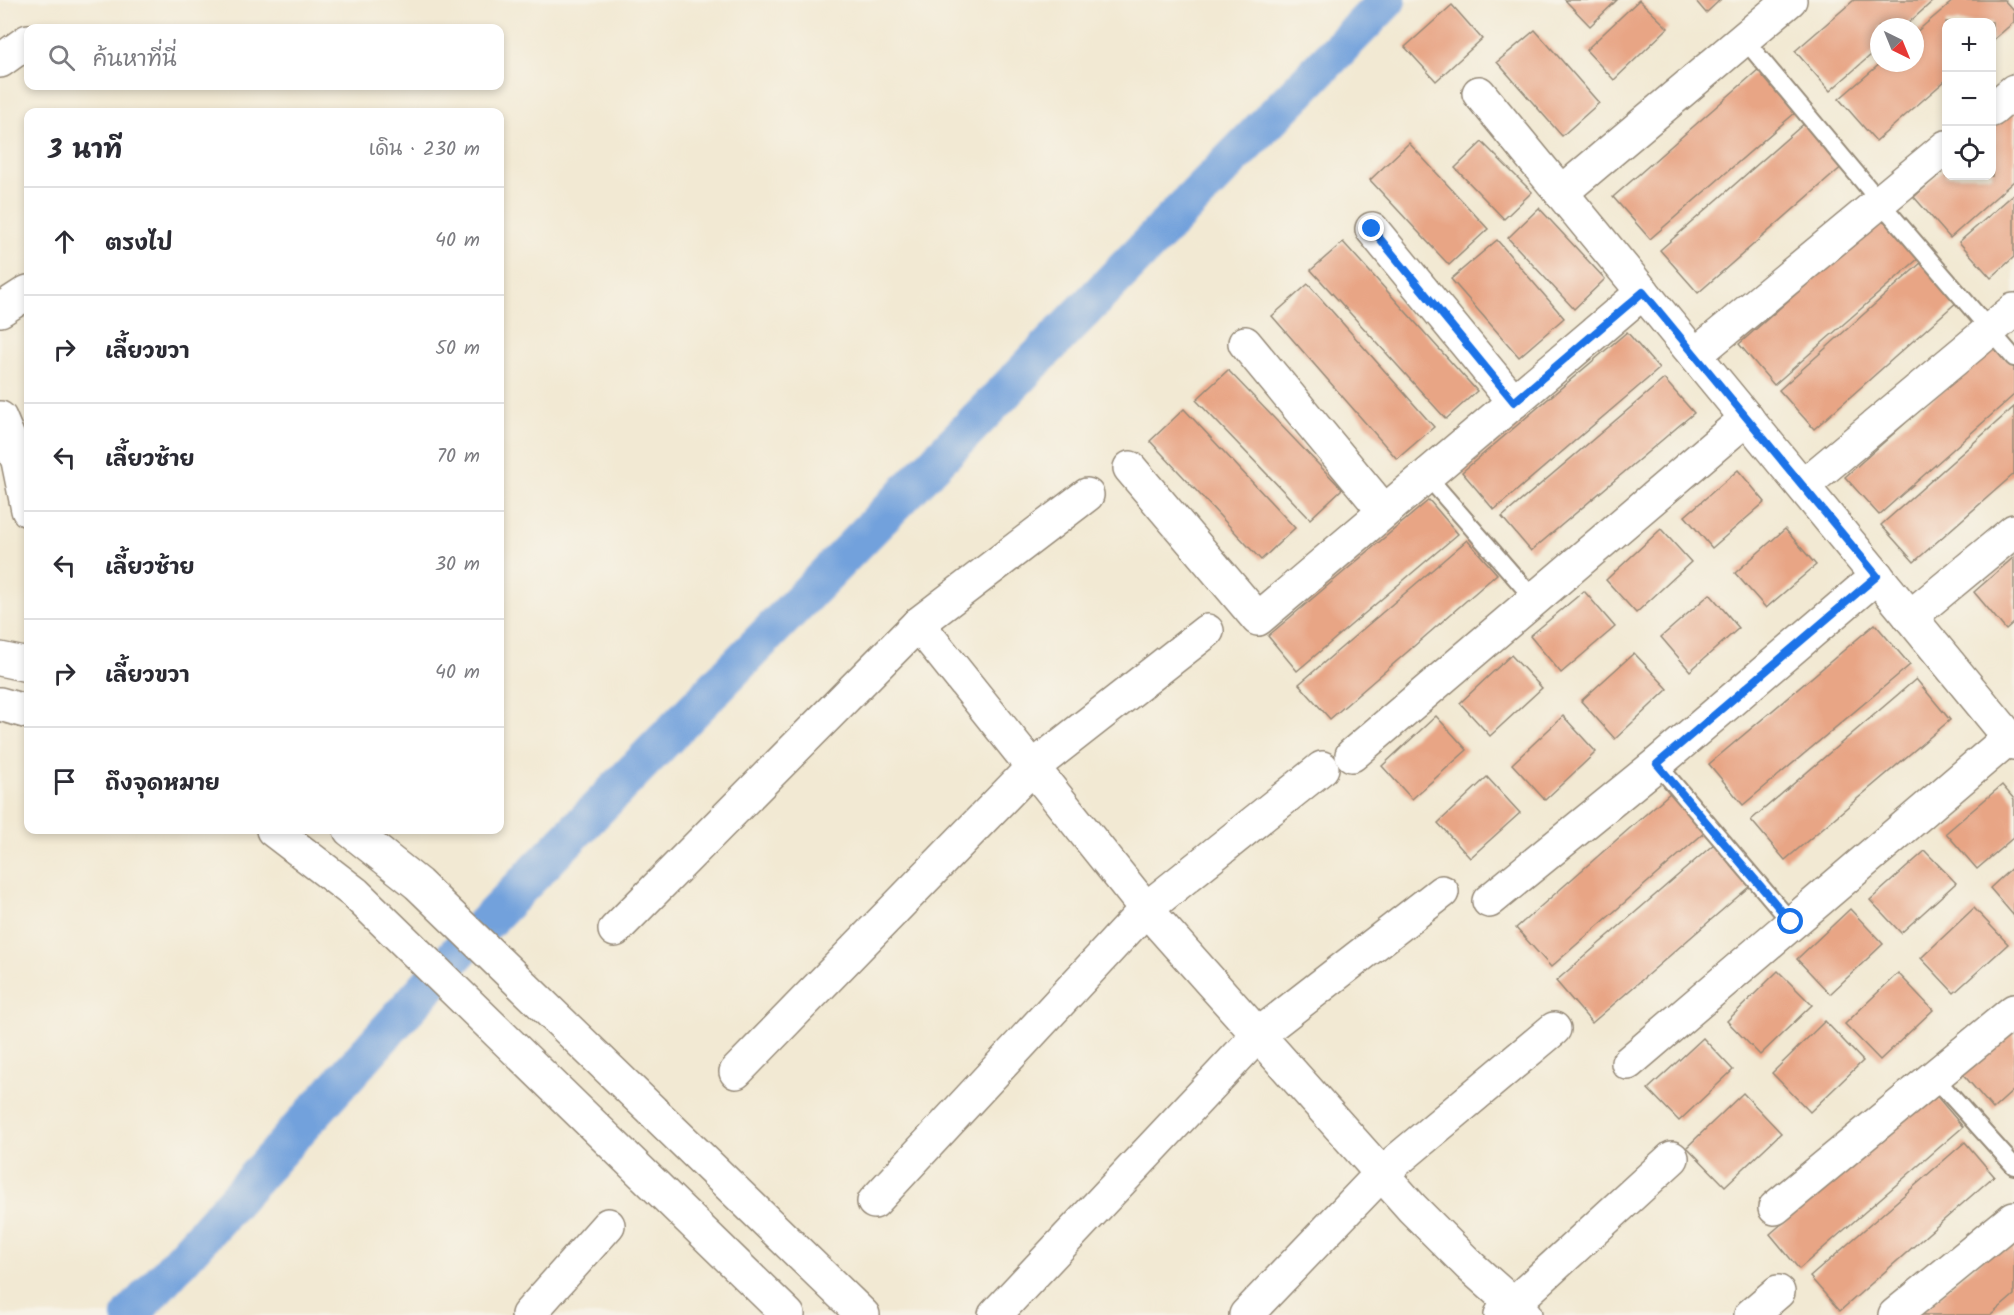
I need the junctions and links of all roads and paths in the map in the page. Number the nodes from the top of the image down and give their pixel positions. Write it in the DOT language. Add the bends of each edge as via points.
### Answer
graph roads {
  1 [pos="1778,4"];
  2 [pos="1744,39"];
  3 [pos="24,44"];
  4 [pos="0,61"];
  5 [pos="2014,91"];
  6 [pos="1479,93"];
  7 [pos="1996,107"];
  8 [pos="1942,151"];
  9 [pos="1561,193"];
  10 [pos="1880,202"];
  11 [pos="1372,229"];
  12 [pos="1643,292"];
  13 [pos="24,295"];
  14 [pos="0,310"];
  15 [pos="2014,310"];
  16 [pos="1989,330"];
  17 [pos="1245,343"];
  18 [pos="1695,356"];
  19 [pos="2014,358"];
  20 [pos="1514,402"];
  21 [pos="0,418"];
  22 [pos="1747,418"];
  23 [pos="1130,468"];
  24 [pos="1427,476"];
  25 [pos="1803,486"];
  26 [pos="24,490"];
  27 [pos="1087,495"];
  28 [pos="1384,512"];
  29 [pos="2014,531"];
  30 [pos="1877,576"];
  31 [pos="1534,599"];
  32 [pos="1910,617"];
  33 [pos="918,624"];
  34 [pos="1207,631"];
  35 [pos="0,659"];
  36 [pos="24,664"];
  37 [pos="0,704"];
  38 [pos="24,710"];
  39 [pos="2012,740"];
  40 [pos="1352,755"];
  41 [pos="1657,764"];
  42 [pos="1032,768"];
  43 [pos="1322,768"];
  44 [pos="278,834"];
  45 [pos="328,834"];
  46 [pos="355,834"];
  47 [pos="308,857"];
  48 [pos="1442,892"];
  49 [pos="1489,900"];
  50 [pos="1146,909"];
  51 [pos="1791,922"];
  52 [pos="615,930"];
  53 [pos="2014,1011"];
  54 [pos="1554,1029"];
  55 [pos="572,1033"];
  56 [pos="1258,1035"];
  57 [pos="1628,1063"];
  58 [pos="536,1070"];
  59 [pos="736,1072"];
  60 [pos="1935,1078"];
  61 [pos="690,1147"];
  62 [pos="1672,1158"];
  63 [pos="2014,1166"];
  64 [pos="1382,1173"];
  65 [pos="652,1183"];
  66 [pos="874,1203"];
  67 [pos="1775,1208"];
  68 [pos="2014,1218"];
  69 [pos="608,1225"];
  70 [pos="1778,1292"];
  71 [pos="1513,1311"];
  72 [pos="528,1315"];
  73 [pos="788,1315"];
  74 [pos="863,1315"];
  75 [pos="995,1315"];
  76 [pos="1246,1315"];
  77 [pos="1751,1315"];
  78 [pos="1895,1315"];
  1 -- 2 [label="street"];
  2 -- 9 [label="street"];
  2 -- 10 [label="lane"];
  3 -- 4 [label="street"];
  5 -- 7 [label="street"];
  6 -- 9 [label="street"];
  8 -- 10 [label="street"];
  9 -- 12 [label="street"];
  10 -- 16 [label="lane"];
  10 -- 18 [label="street"];
  11 -- 20 [label="street"];
  12 -- 18 [label="street"];
  12 -- 20 [label="street"];
  13 -- 14 [label="street"];
  15 -- 16 [label="street"];
  16 -- 19 [label="lane"];
  16 -- 25 [label="street"];
  17 -- 28 [label="street"];
  18 -- 22 [label="street"];
  20 -- 24 [label="street"];
  21 -- 26 [label="street" via="18,460"];
  22 -- 25 [label="street"];
  22 -- 31 [label="street"];
  23 -- 28 [label="street" via="1258,619"];
  24 -- 28 [label="street"];
  24 -- 31 [label="lane"];
  25 -- 30 [label="street"];
  27 -- 33 [label="street"];
  29 -- 32 [label="street"];
  30 -- 32 [label="street"];
  30 -- 41 [label="street"];
  31 -- 40 [label="street"];
  32 -- 39 [label="street"];
  33 -- 42 [label="street"];
  33 -- 52 [label="street"];
  34 -- 42 [label="street"];
  35 -- 36 [label="street"];
  37 -- 38 [label="street"];
  39 -- 51 [label="street"];
  41 -- 49 [label="street"];
  41 -- 51 [label="lane"];
  42 -- 50 [label="street"];
  42 -- 59 [label="street"];
  43 -- 50 [label="street"];
  44 -- 47 [label="street"];
  45 -- 47 [label="street"];
  46 -- 55 [label="street" via="418,884"];
  47 -- 58 [label="street" via="355,893"];
  48 -- 56 [label="street"];
  50 -- 56 [label="street"];
  50 -- 66 [label="street"];
  51 -- 57 [label="street"];
  53 -- 60 [label="street"];
  54 -- 64 [label="street"];
  55 -- 58 [label="street"];
  55 -- 61 [label="street"];
  56 -- 64 [label="street"];
  56 -- 75 [label="street"];
  58 -- 65 [label="street"];
  60 -- 63 [label="lane"];
  60 -- 67 [label="street"];
  61 -- 65 [label="street"];
  61 -- 74 [label="street"];
  62 -- 71 [label="street"];
  64 -- 71 [label="street"];
  64 -- 76 [label="street"];
  65 -- 73 [label="street"];
  68 -- 78 [label="street"];
  69 -- 72 [label="street"];
  70 -- 77 [label="street"];
}
